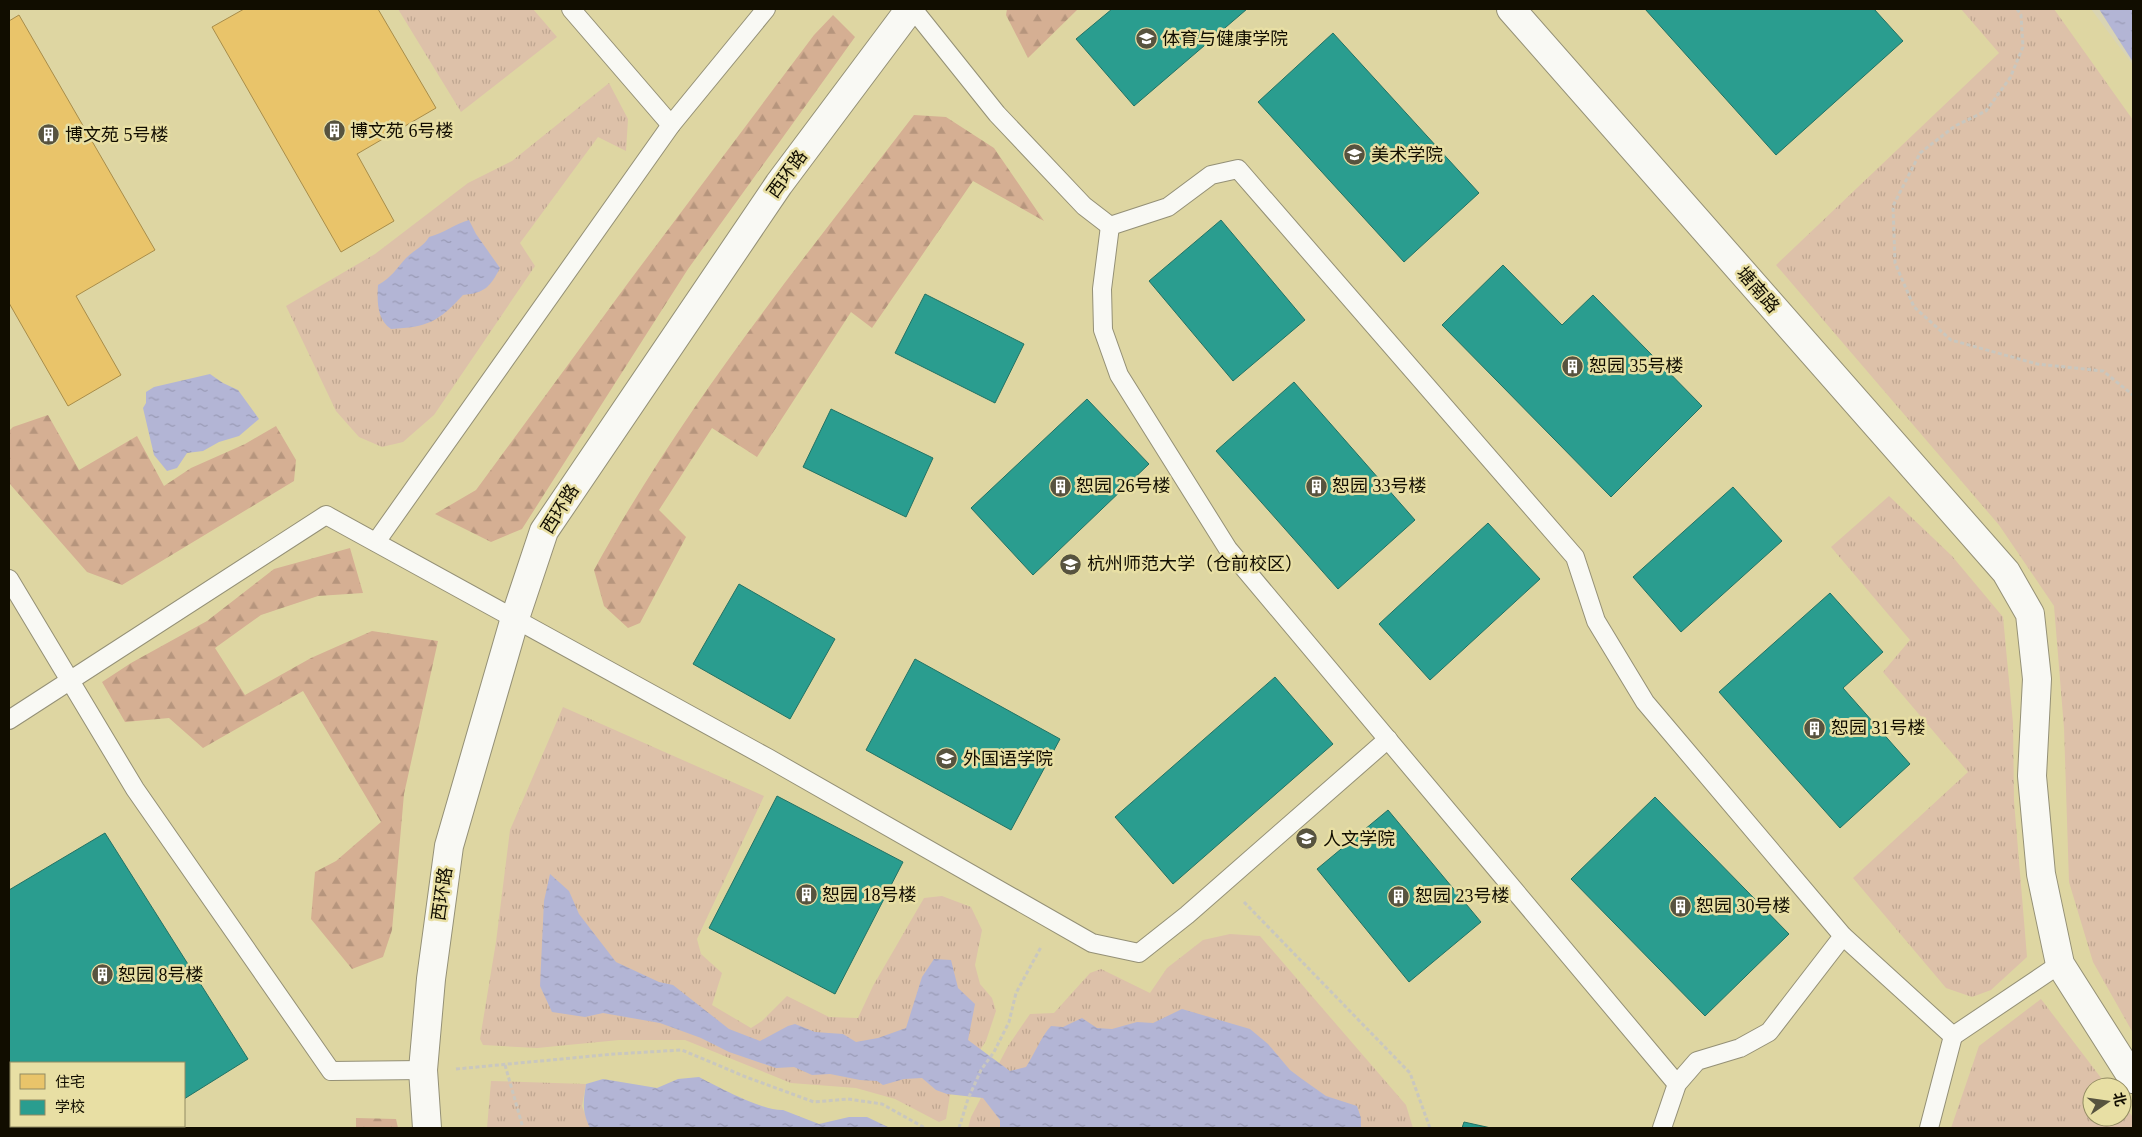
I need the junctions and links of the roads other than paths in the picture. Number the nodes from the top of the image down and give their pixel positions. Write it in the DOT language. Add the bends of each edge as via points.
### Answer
graph roads {
  1 [pos="571,9"];
  2 [pos="766,9"];
  3 [pos="911,9"];
  4 [pos="1511,9"];
  5 [pos="671,125"];
  6 [pos="1110,226"];
  7 [pos="376,542"];
  8 [pos="9,579"];
  9 [pos="515,618"];
  10 [pos="70,680"];
  11 [pos="9,720"];
  12 [pos="1388,739"];
  13 [pos="1842,936"];
  14 [pos="2060,964"];
  15 [pos="1953,1036"];
  16 [pos="423,1070"];
  17 [pos="2133,1079"];
  18 [pos="1677,1084"];
  19 [pos="427,1128"];
  20 [pos="1662,1128"];
  21 [pos="1929,1128"];
  1 -- 5 [label="lane"];
  2 -- 5 [label="lane"];
  3 -- 6 [label="lane" via="997,114 1084,206"];
  3 -- 9 [label="street, 西环路" via="779,184 544,532"];
  4 -- 14 [label="street, 塘南路" via="2006,572 2030,614 2037,679 2032,776 2041,874"];
  5 -- 7 [label="lane"];
  6 -- 12 [label="lane" via="1102,288 1103,330 1119,375 1228,549"];
  6 -- 13 [label="lane" via="1168,207 1211,175 1238,169 1575,557 1596,622 1645,702"];
  7 -- 9 [label="lane"];
  7 -- 10 [label="lane" via="326,515"];
  8 -- 10 [label="lane"];
  9 -- 12 [label="lane" via="1092,943 1139,953"];
  9 -- 16 [label="street, 西环路" via="449,846 431,979"];
  10 -- 11 [label="lane"];
  10 -- 16 [label="lane" via="135,790 331,1071"];
  12 -- 18 [label="lane"];
  13 -- 15 [label="lane"];
  13 -- 18 [label="lane" via="1769,1032 1740,1048 1697,1061"];
  14 -- 15 [label="lane"];
  14 -- 17 [label="street"];
  15 -- 21 [label="lane"];
  16 -- 19 [label="street, 西环路"];
  18 -- 20 [label="lane"];
}
